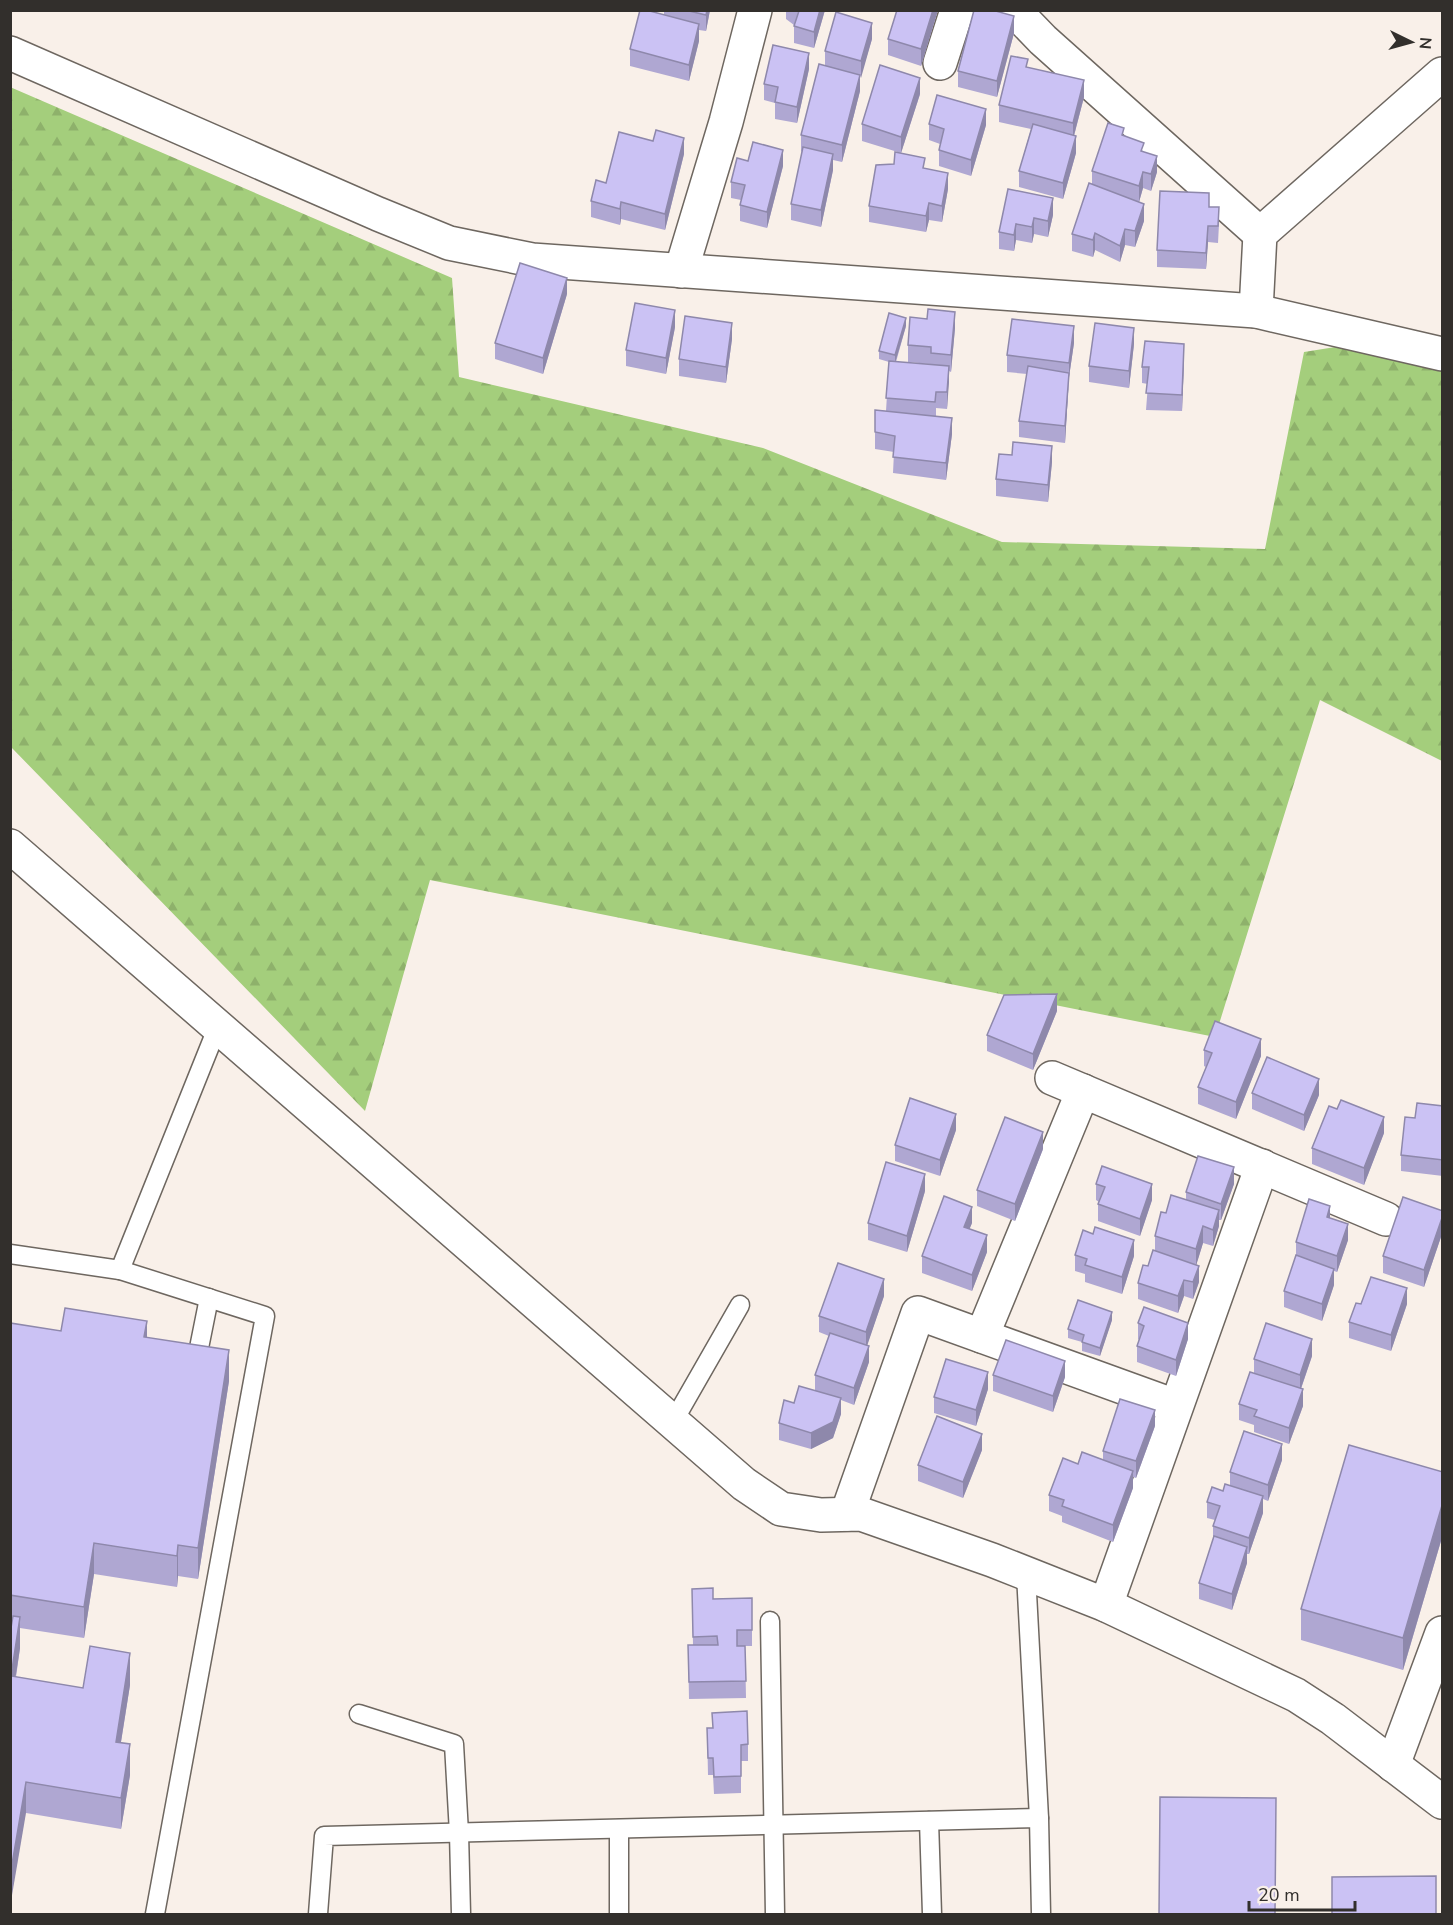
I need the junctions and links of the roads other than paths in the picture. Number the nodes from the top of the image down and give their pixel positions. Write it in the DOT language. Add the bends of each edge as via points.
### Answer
graph roads {
  1 [pos="755,10"];
  2 [pos="957,10"];
  3 [pos="1014,10"];
  4 [pos="10,53"];
  5 [pos="940,63"];
  6 [pos="1443,74"];
  7 [pos="1260,234"];
  8 [pos="681,271"];
  9 [pos="1256,311"];
  10 [pos="1443,354"];
  11 [pos="10,846"];
  12 [pos="218,1026"];
  13 [pos="1052,1078"];
  14 [pos="1083,1091"];
  15 [pos="1262,1166"];
  16 [pos="1386,1219"];
  17 [pos="10,1254"];
  18 [pos="120,1270"];
  19 [pos="209,1298"];
  20 [pos="740,1305"];
  21 [pos="982,1336"];
  22 [pos="197,1358"];
  23 [pos="1175,1406"];
  24 [pos="672,1422"];
  25 [pos="847,1514"];
  26 [pos="1026,1574"];
  27 [pos="1106,1605"];
  28 [pos="770,1621"];
  29 [pos="1443,1633"];
  30 [pos="359,1714"];
  31 [pos="1393,1765"];
  32 [pos="1443,1802"];
  33 [pos="1039,1818"];
  34 [pos="929,1821"];
  35 [pos="773,1825"];
  36 [pos="619,1829"];
  37 [pos="459,1833"];
  38 [pos="155,1914"];
  39 [pos="318,1914"];
  40 [pos="461,1914"];
  41 [pos="619,1914"];
  42 [pos="775,1914"];
  43 [pos="932,1914"];
  44 [pos="1041,1914"];
  1 -- 8 [label="street"];
  2 -- 5 [label="street"];
  3 -- 7 [label="street"];
  4 -- 8 [label="street" via="449,243 532,260"];
  6 -- 7 [label="street"];
  7 -- 9 [label="street"];
  8 -- 9 [label="street"];
  9 -- 10 [label="street"];
  11 -- 12 [label="street"];
  12 -- 18 [label="lane"];
  12 -- 24 [label="street"];
  13 -- 14 [label="street"];
  14 -- 15 [label="street"];
  14 -- 21 [label="street"];
  15 -- 16 [label="street"];
  15 -- 23 [label="street"];
  17 -- 18 [label="lane"];
  18 -- 19 [label="lane"];
  19 -- 22 [label="lane"];
  19 -- 38 [label="lane" via="265,1316"];
  20 -- 24 [label="lane"];
  21 -- 23 [label="street"];
  21 -- 25 [label="street" via="918,1313"];
  23 -- 27 [label="street"];
  24 -- 25 [label="street" via="744,1484 781,1509"];
  25 -- 26 [label="street" via="861,1514 899,1526"];
  26 -- 27 [label="street"];
  26 -- 33 [label="lane"];
  27 -- 31 [label="street" via="1296,1695"];
  28 -- 35 [label="lane"];
  29 -- 31 [label="street"];
  30 -- 37 [label="lane" via="454,1744"];
  31 -- 32 [label="street"];
  33 -- 34 [label="lane"];
  33 -- 44 [label="lane"];
  34 -- 35 [label="lane"];
  34 -- 43 [label="lane"];
  35 -- 36 [label="lane"];
  35 -- 42 [label="lane"];
  36 -- 37 [label="lane"];
  36 -- 41 [label="lane"];
  37 -- 39 [label="lane" via="324,1836"];
  37 -- 40 [label="lane"];
}
